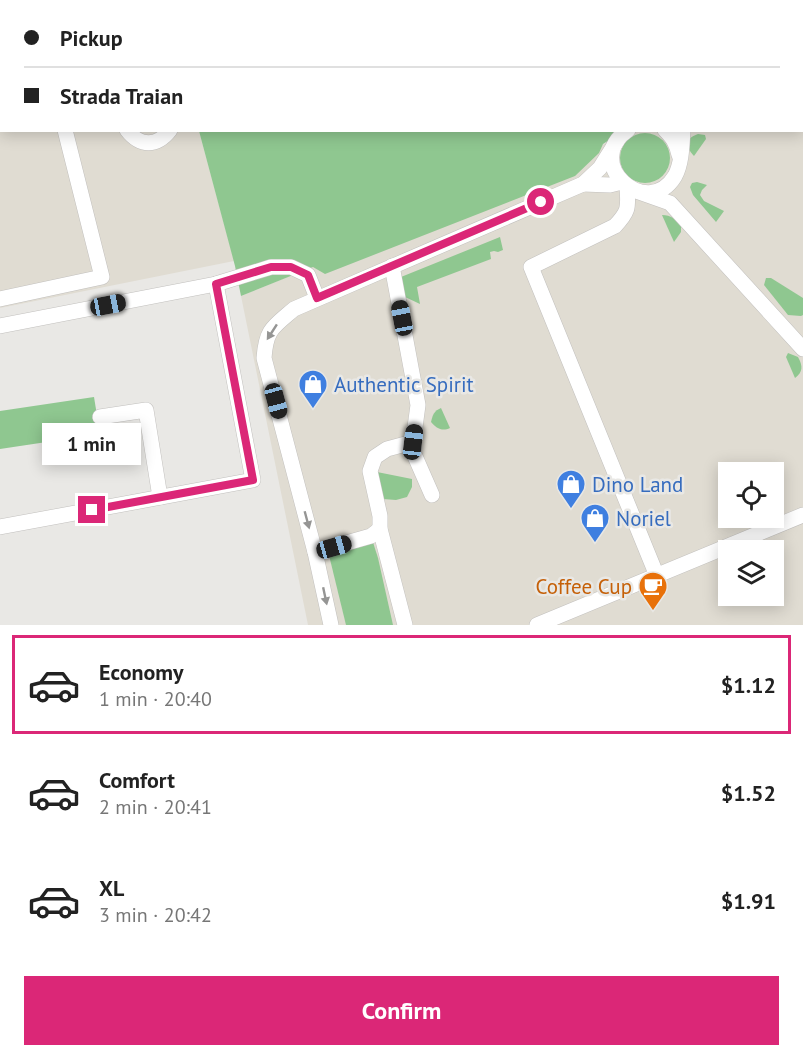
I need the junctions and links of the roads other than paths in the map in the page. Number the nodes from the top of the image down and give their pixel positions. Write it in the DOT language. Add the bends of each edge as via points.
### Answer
graph roads {
  1 [pos="66,132"];
  2 [pos="128,132"];
  3 [pos="168,132"];
  4 [pos="667,132"];
  5 [pos="683,132"];
  6 [pos="622,136"];
  7 [pos="680,158"];
  8 [pos="583,184"];
  9 [pos="628,186"];
  10 [pos="392,266"];
  11 [pos="216,284"];
  12 [pos="317,298"];
  13 [pos="0,299"];
  14 [pos="766,307"];
  15 [pos="0,326"];
  16 [pos="803,332"];
  17 [pos="803,349"];
  18 [pos="100,417"];
  19 [pos="413,442"];
  20 [pos="432,495"];
  21 [pos="160,497"];
  22 [pos="803,515"];
  23 [pos="0,527"];
  24 [pos="380,529"];
  25 [pos="315,552"];
  26 [pos="657,576"];
  27 [pos="331,625"];
  28 [pos="405,625"];
  29 [pos="537,625"];
  1 -- 13 [label="street" via="102,277"];
  2 -- 3 [label="street" via="140,142 148,143 157,142"];
  4 -- 7 [label="street" via="678,146"];
  5 -- 7 [label="street"];
  6 -- 8 [label="street" via="600,168"];
  6 -- 9 [label="street" via="613,149 613,167"];
  7 -- 9 [label="street" via="679,168 667,185 647,192"];
  8 -- 9 [label="street"];
  8 -- 10 [label="street"];
  9 -- 14 [label="street" via="670,203"];
  9 -- 26 [label="street" via="628,210 615,226 531,267"];
  10 -- 12 [label="street"];
  10 -- 19 [label="street" via="418,405"];
  11 -- 12 [label="street" via="271,267 291,267 308,275"];
  11 -- 15 [label="street"];
  11 -- 21 [label="street" via="253,480"];
  12 -- 25 [label="street, one-way" via="294,309 272,329 265,342 264,358"];
  14 -- 16 [label="street"];
  14 -- 17 [label="street"];
  18 -- 21 [label="street" via="147,410"];
  19 -- 20 [label="street" via="414,454"];
  19 -- 24 [label="street" via="387,449 375,457 370,471"];
  21 -- 23 [label="street"];
  22 -- 26 [label="street"];
  24 -- 25 [label="street" via="371,536"];
  24 -- 28 [label="street"];
  25 -- 27 [label="street, one-way"];
  26 -- 29 [label="street"];
}
